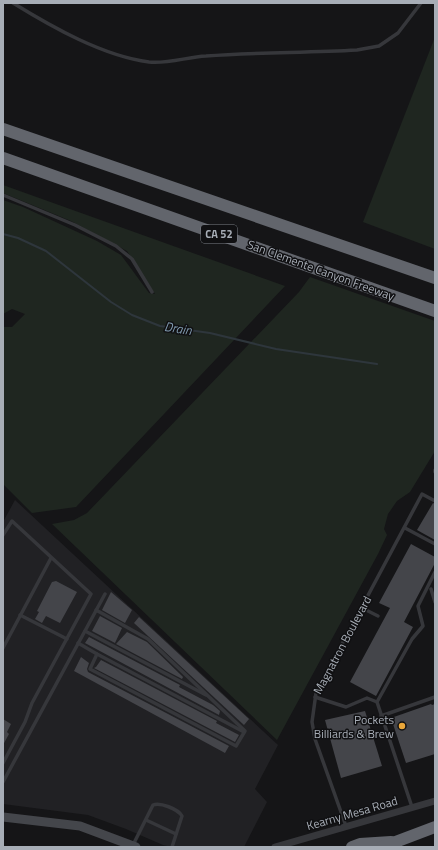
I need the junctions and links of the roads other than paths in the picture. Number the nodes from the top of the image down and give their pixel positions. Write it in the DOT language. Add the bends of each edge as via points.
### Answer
graph roads {
  1 [pos="13,3"];
  2 [pos="421,3"];
  3 [pos="3,125"];
  4 [pos="3,129"];
  5 [pos="43,143"];
  6 [pos="3,158"];
  7 [pos="3,195"];
  8 [pos="435,278"];
  9 [pos="152,292"];
  10 [pos="435,311"];
  11 [pos="435,501"];
  12 [pos="404,528"];
  13 [pos="3,535"];
  14 [pos="435,544"];
  15 [pos="51,558"];
  16 [pos="435,572"];
  17 [pos="433,588"];
  18 [pos="425,591"];
  19 [pos="105,594"];
  20 [pos="435,602"];
  21 [pos="362,608"];
  22 [pos="96,610"];
  23 [pos="20,615"];
  24 [pos="378,616"];
  25 [pos="85,631"];
  26 [pos="67,639"];
  27 [pos="78,643"];
  28 [pos="3,648"];
  29 [pos="98,654"];
  30 [pos="210,697"];
  31 [pos="315,697"];
  32 [pos="435,697"];
  33 [pos="377,702"];
  34 [pos="381,716"];
  35 [pos="244,732"];
  36 [pos="3,763"];
  37 [pos="3,782"];
  38 [pos="435,800"];
  39 [pos="412,807"];
  40 [pos="3,817"];
  41 [pos="146,820"];
  42 [pos="347,827"];
  43 [pos="435,827"];
  44 [pos="176,834"];
  45 [pos="394,842"];
  46 [pos="134,846"];
  47 [pos="172,847"];
  48 [pos="275,847"];
  49 [pos="352,847"];
  50 [pos="382,847"];
  1 -- 2 [label="lane" via="68,33 111,52 149,62 177,61 204,56 357,50 379,46 398,33"];
  3 -- 5 [label="highway"];
  4 -- 5 [label="highway, CA 52"];
  5 -- 8 [label="highway, CA 52"];
  6 -- 10 [label="highway, San Clemente Canyon Freeway / CA 52"];
  7 -- 9 [label="lane" via="75,225 116,246 132,259"];
  11 -- 12 [label="lane, Magnatron Boulevard" via="422,494"];
  12 -- 14 [label="lane"];
  12 -- 21 [label="lane, Magnatron Boulevard"];
  13 -- 15 [label="lane" via="12,521"];
  15 -- 23 [label="lane"];
  15 -- 26 [label="lane" via="91,594"];
  16 -- 18 [label="lane"];
  17 -- 18 [label="lane"];
  17 -- 20 [label="lane"];
  18 -- 33 [label="lane" via="418,606 422,626"];
  19 -- 22 [label="lane"];
  21 -- 24 [label="lane"];
  21 -- 31 [label="lane, Magnatron Boulevard"];
  22 -- 25 [label="lane"];
  22 -- 30 [label="lane" via="148,639"];
  23 -- 26 [label="lane"];
  23 -- 28 [label="lane"];
  25 -- 27 [label="lane"];
  25 -- 30 [label="lane"];
  26 -- 36 [label="lane"];
  27 -- 29 [label="lane"];
  27 -- 37 [label="lane"];
  29 -- 35 [label="lane"];
  29 -- 35 [label="lane" via="90,669 236,746"];
  30 -- 35 [label="lane"];
  31 -- 33 [label="lane" via="346,707 367,698"];
  31 -- 42 [label="lane, Magnatron Boulevard" via="312,722 315,739"];
  32 -- 34 [label="lane"];
  33 -- 34 [label="lane"];
  34 -- 39 [label="lane"];
  38 -- 39 [label="street, Kearny Mesa Road"];
  39 -- 42 [label="street, Kearny Mesa Road"];
  40 -- 46 [label="street" via="80,826"];
  41 -- 44 [label="lane"];
  41 -- 44 [label="lane" via="156,803 179,812 182,818"];
  41 -- 46 [label="lane"];
  42 -- 48 [label="street, Kearny Mesa Road"];
  43 -- 45 [label="highway"];
  44 -- 47 [label="lane"];
  45 -- 49 [label="highway" via="360,844"];
  45 -- 50 [label="highway"];
}
